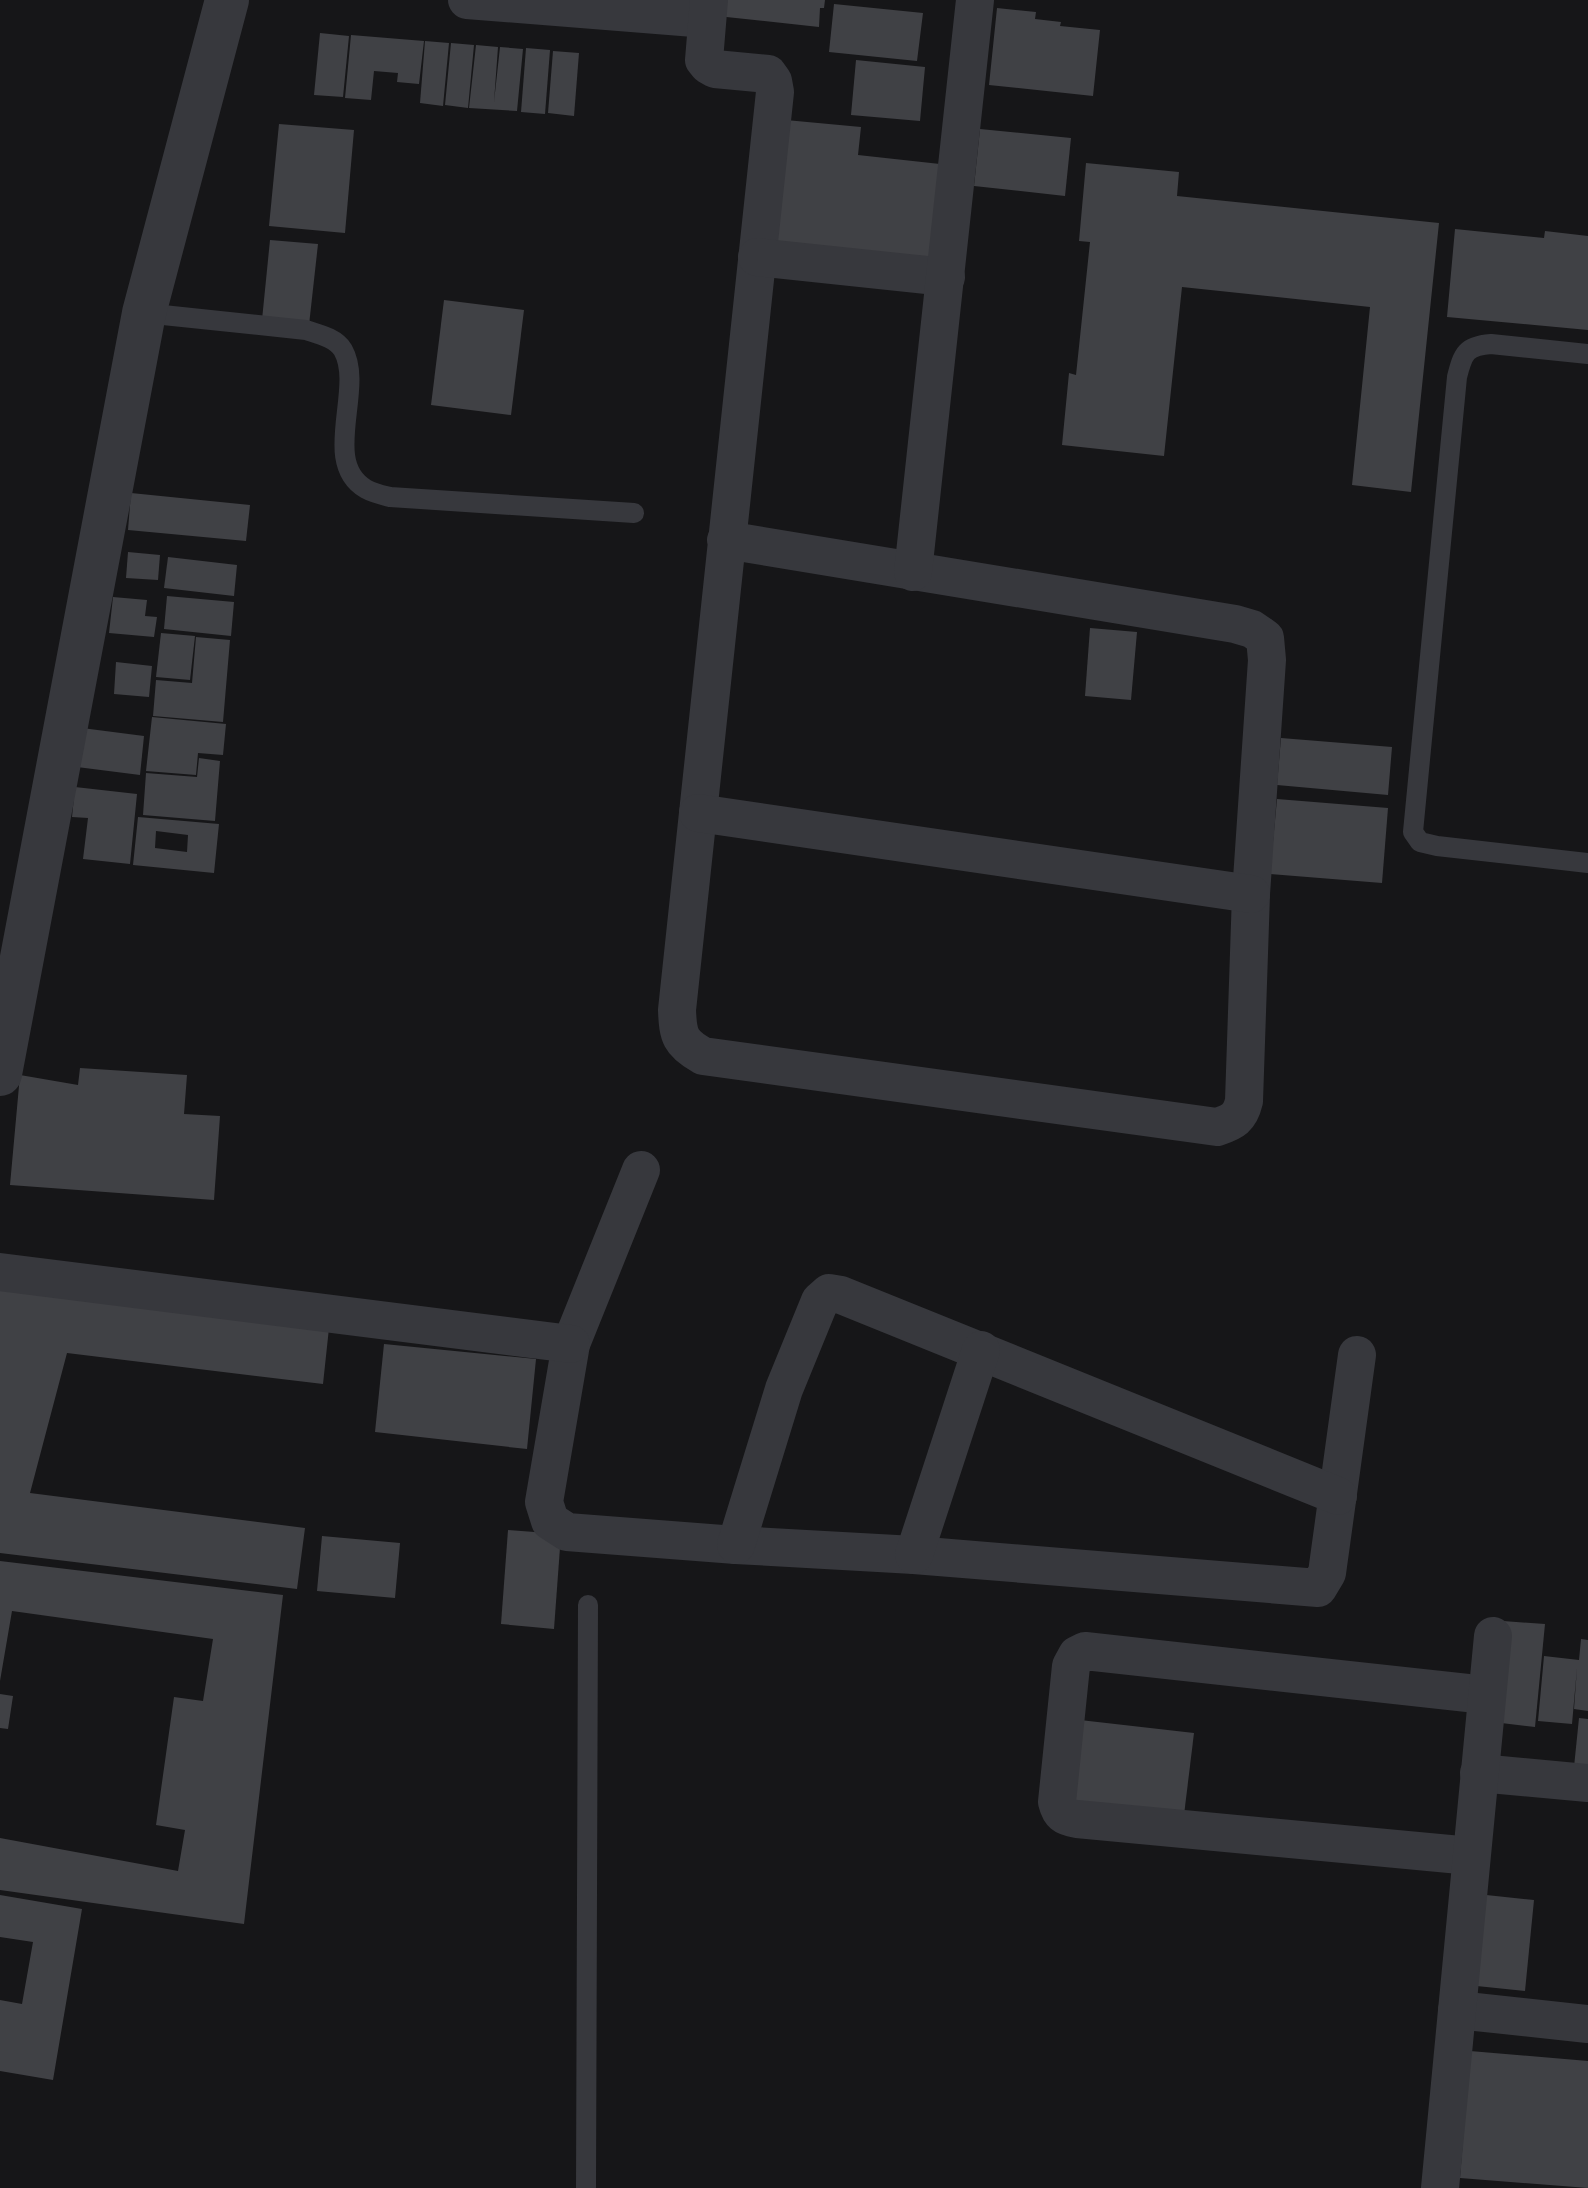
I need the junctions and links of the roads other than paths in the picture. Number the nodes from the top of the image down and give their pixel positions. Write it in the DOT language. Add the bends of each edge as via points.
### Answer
graph roads {
  1 [pos="227,0"];
  2 [pos="467,0"];
  3 [pos="975,0"];
  4 [pos="708,10"];
  5 [pos="757,257"];
  6 [pos="946,277"];
  7 [pos="144,313"];
  8 [pos="1588,354"];
  9 [pos="634,513"];
  10 [pos="726,540"];
  11 [pos="913,572"];
  12 [pos="698,813"];
  13 [pos="1588,863"];
  14 [pos="1251,894"];
  15 [pos="0,1074"];
  16 [pos="641,1170"];
  17 [pos="0,1272"];
  18 [pos="571,1344"];
  19 [pos="981,1350"];
  20 [pos="1357,1355"];
  21 [pos="1338,1496"];
  22 [pos="736,1545"];
  23 [pos="914,1555"];
  24 [pos="588,1605"];
  25 [pos="1493,1636"];
  26 [pos="1486,1695"];
  27 [pos="1479,1773"];
  28 [pos="1588,1783"];
  29 [pos="1471,1856"];
  30 [pos="1457,2010"];
  31 [pos="1588,2024"];
  32 [pos="586,2188"];
  33 [pos="1440,2188"];
  1 -- 7 [label="street"];
  2 -- 4 [label="street"];
  3 -- 6 [label="street"];
  4 -- 5 [label="street" via="703,52 708,65 768,74 773,81"];
  5 -- 6 [label="street"];
  5 -- 10 [label="street"];
  6 -- 11 [label="street"];
  7 -- 9 [label="lane" via="306,330 342,348 349,369 345,455 351,476 367,490 390,497"];
  7 -- 15 [label="street"];
  8 -- 13 [label="lane" via="1491,344 1475,345 1462,356 1413,832 1420,842 1437,846"];
  10 -- 11 [label="street"];
  10 -- 12 [label="street"];
  11 -- 14 [label="street" via="1235,624 1265,638"];
  12 -- 14 [label="street"];
  12 -- 14 [label="street" via="677,1010 678,1031 687,1047 703,1056 1217,1127 1233,1122 1244,1101"];
  16 -- 18 [label="street"];
  17 -- 18 [label="street"];
  18 -- 22 [label="street" via="544,1502 550,1521 567,1532"];
  19 -- 21 [label="street"];
  19 -- 22 [label="street" via="829,1293 820,1301 784,1389"];
  19 -- 23 [label="street"];
  20 -- 21 [label="street"];
  21 -- 23 [label="street" via="1327,1573 1318,1588"];
  22 -- 23 [label="street"];
  24 -- 32 [label="lane"];
  25 -- 26 [label="street"];
  26 -- 27 [label="street"];
  26 -- 29 [label="street" via="1085,1651 1071,1666 1058,1787 1059,1812 1065,1817"];
  27 -- 28 [label="street"];
  27 -- 29 [label="street"];
  29 -- 30 [label="street"];
  30 -- 31 [label="street"];
  30 -- 33 [label="street"];
}
